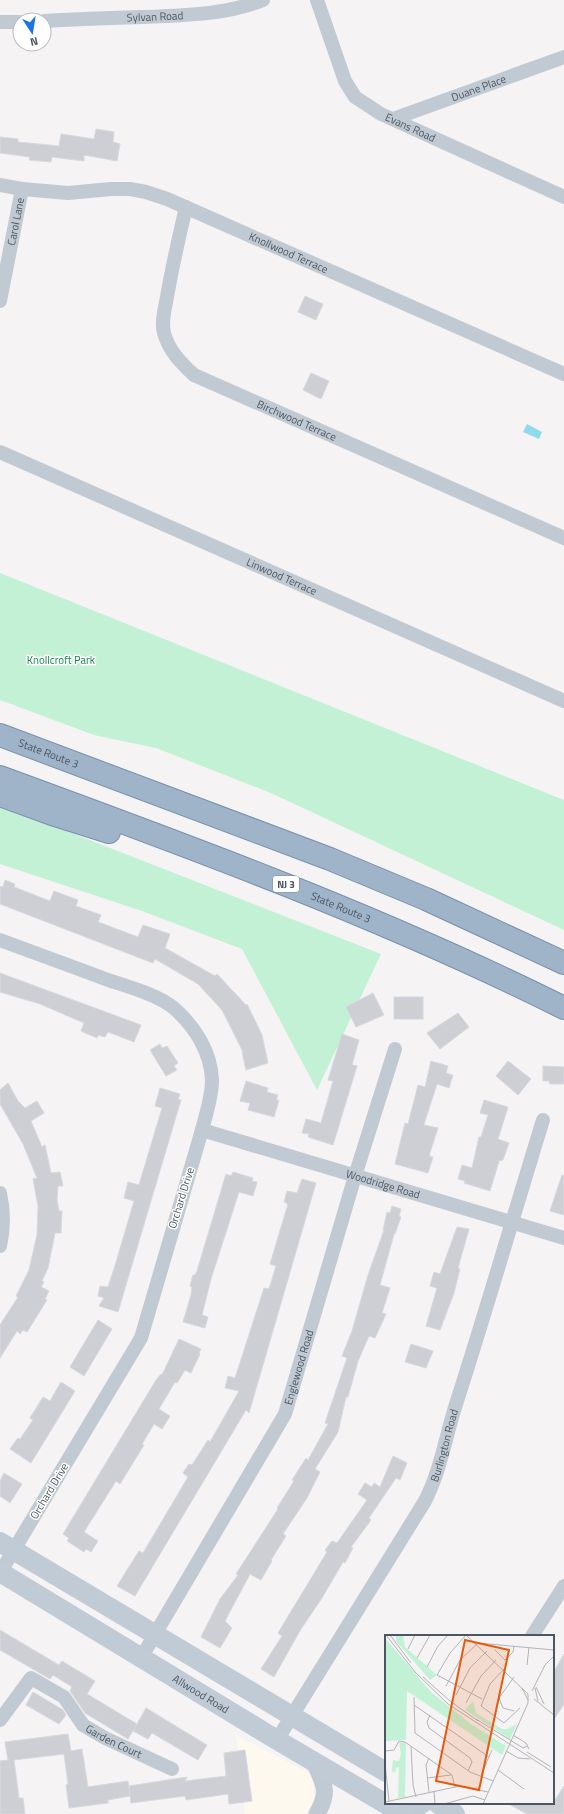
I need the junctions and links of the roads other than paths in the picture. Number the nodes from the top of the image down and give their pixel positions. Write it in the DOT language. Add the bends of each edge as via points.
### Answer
graph roads {
  1 [pos="263,0"];
  2 [pos="317,0"];
  3 [pos="52,21"];
  4 [pos="0,22"];
  5 [pos="12,22"];
  6 [pos="564,57"];
  7 [pos="393,119"];
  8 [pos="0,185"];
  9 [pos="22,189"];
  10 [pos="564,198"];
  11 [pos="186,207"];
  12 [pos="0,301"];
  13 [pos="564,374"];
  14 [pos="0,452"];
  15 [pos="564,538"];
  16 [pos="564,700"];
  17 [pos="0,735"];
  18 [pos="0,777"];
  19 [pos="0,795"];
  20 [pos="313,895"];
  21 [pos="0,940"];
  22 [pos="564,964"];
  23 [pos="564,1008"];
  24 [pos="395,1049"];
  25 [pos="543,1120"];
  26 [pos="202,1130"];
  27 [pos="355,1176"];
  28 [pos="0,1193"];
  29 [pos="512,1223"];
  30 [pos="564,1238"];
  31 [pos="0,1246"];
  32 [pos="7,1546"];
  33 [pos="0,1573"];
  34 [pos="564,1586"];
  35 [pos="155,1635"];
  36 [pos="533,1635"];
  37 [pos="141,1658"];
  38 [pos="291,1716"];
  39 [pos="0,1720"];
  40 [pos="277,1740"];
  41 [pos="314,1762"];
  42 [pos="172,1769"];
  43 [pos="385,1771"];
  44 [pos="385,1803"];
  45 [pos="386,1804"];
  46 [pos="425,1804"];
  47 [pos="439,1804"];
  48 [pos="317,1814"];
  49 [pos="403,1814"];
  50 [pos="410,1814"];
  51 [pos="455,1814"];
  1 -- 3 [label="street, Sylvan Road" via="246,7 193,15"];
  2 -- 7 [label="street, Evans Road" via="345,81 356,97"];
  4 -- 5 [label="street"];
  6 -- 7 [label="street, Duane Place"];
  7 -- 10 [label="street, Evans Road"];
  8 -- 9 [label="street, Knollwood Terrace"];
  9 -- 11 [label="street, Knollwood Terrace" via="68,193 130,189 146,192"];
  9 -- 12 [label="street, Carol Lane"];
  11 -- 13 [label="street, Knollwood Terrace"];
  11 -- 15 [label="street, Birchwood Terrace" via="169,285 164,332 179,361 194,375"];
  14 -- 16 [label="street, Linwood Terrace"];
  17 -- 22 [label="highway, State Route 3" via="330,859 426,899"];
  18 -- 20 [label="highway, State Route 3 / NJ 3"];
  19 -- 20 [label="highway" via="52,814"];
  20 -- 23 [label="highway, State Route 3 / NJ 3" via="456,956"];
  21 -- 26 [label="street, Orchard Drive" via="145,993 174,1008 193,1029 207,1054 212,1079"];
  24 -- 27 [label="street, Englewood Road"];
  25 -- 29 [label="street, Burlington Road"];
  26 -- 27 [label="street, Woodridge Road"];
  26 -- 32 [label="street, Orchard Drive" via="141,1338"];
  27 -- 29 [label="street, Woodridge Road"];
  27 -- 35 [label="street, Englewood Road" via="285,1414"];
  28 -- 31 [label="street" via="3,1230"];
  29 -- 30 [label="street, Woodridge Road"];
  29 -- 38 [label="street, Burlington Road" via="447,1431 434,1483"];
  32 -- 33 [label="street, Orchard Drive"];
  32 -- 35 [label="main road"];
  33 -- 37 [label="main road, Allwood Road"];
  34 -- 36 [label="street"];
  35 -- 37 [label="street, Englewood Road"];
  35 -- 38 [label="main road"];
  37 -- 40 [label="main road, Allwood Road"];
  38 -- 40 [label="street, Burlington Road"];
  38 -- 43 [label="main road"];
  39 -- 42 [label="street, Garden Court" via="31,1678 64,1697 83,1725"];
  40 -- 41 [label="main road, Allwood Road"];
  41 -- 44 [label="main road, Allwood Road"];
  41 -- 48 [label="street" via="324,1785 324,1801"];
  45 -- 49 [label="main road, Allwood Road"];
  46 -- 50 [label="street"];
  47 -- 51 [label="main road"];
}
